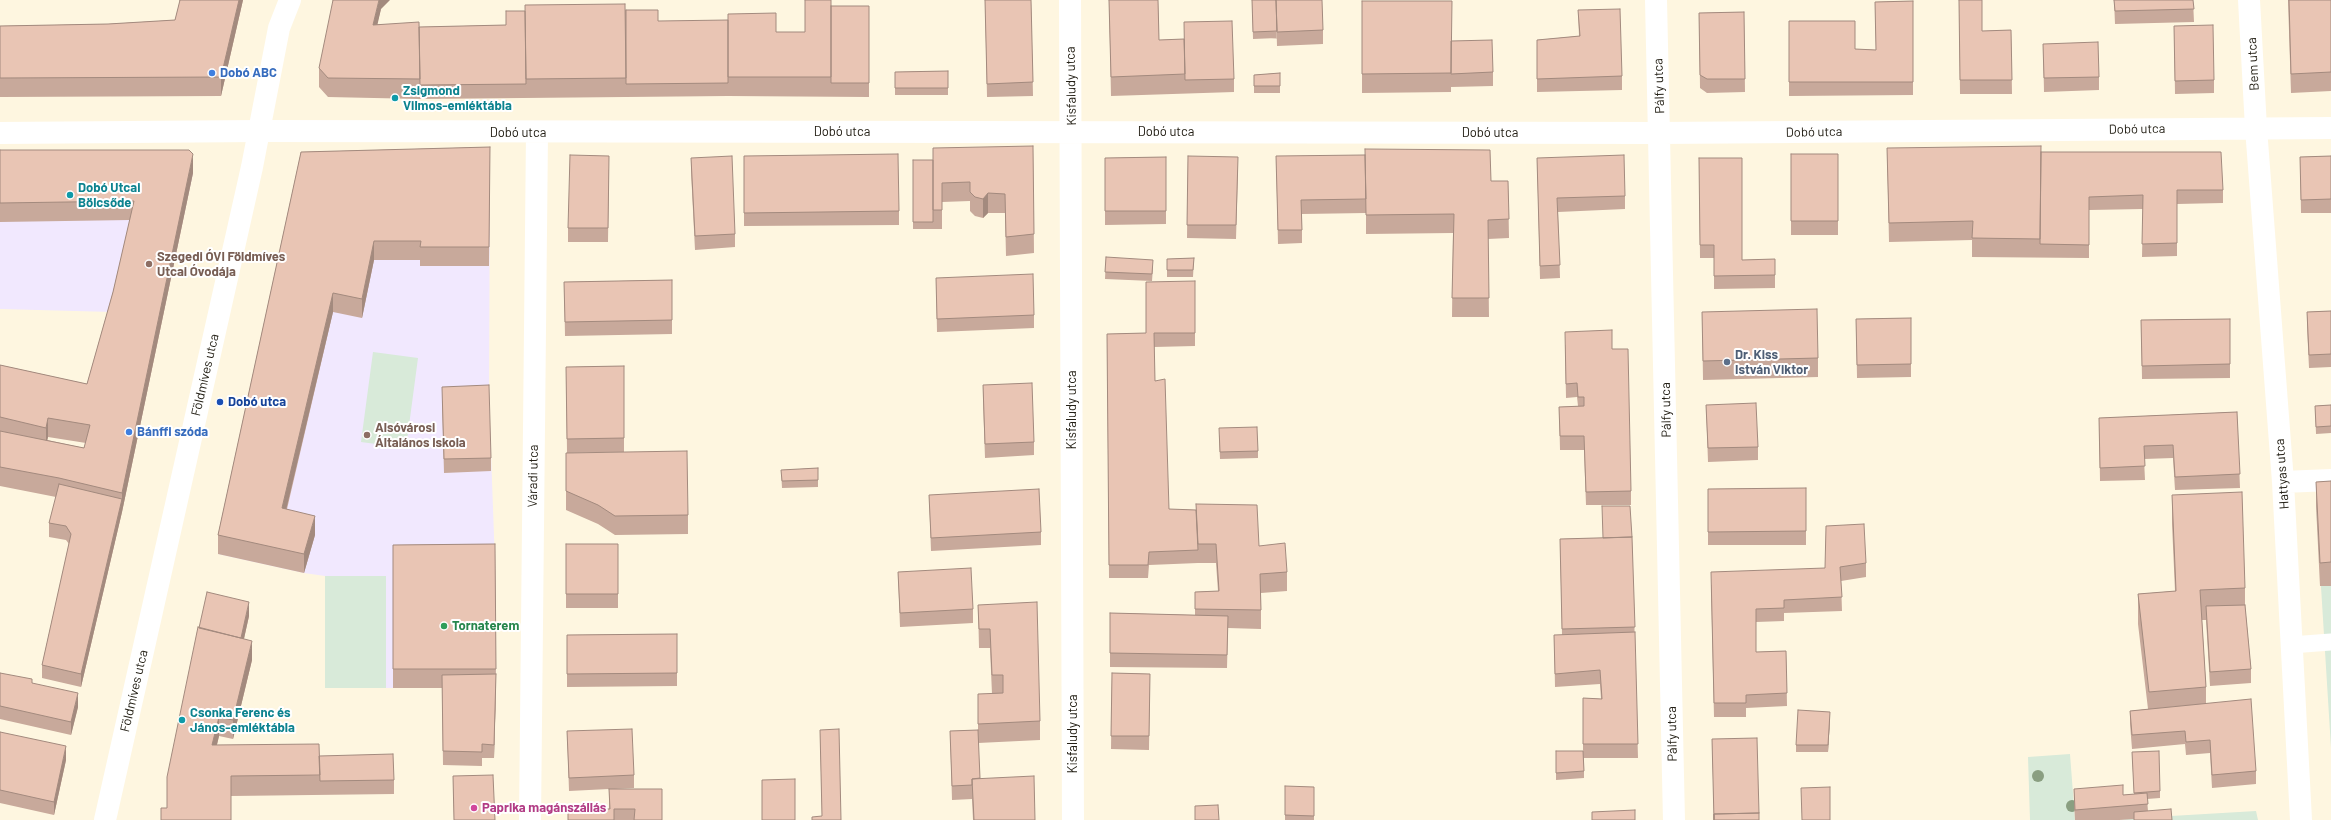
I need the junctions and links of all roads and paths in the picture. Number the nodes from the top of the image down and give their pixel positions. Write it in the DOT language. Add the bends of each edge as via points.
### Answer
graph roads {
  1 [pos="290,0"];
  2 [pos="1070,0"];
  3 [pos="1656,0"];
  4 [pos="2249,0"];
  5 [pos="2256,128"];
  6 [pos="2331,128"];
  7 [pos="259,131"];
  8 [pos="1071,132"];
  9 [pos="0,133"];
  10 [pos="537,133"];
  11 [pos="1660,134"];
  12 [pos="2331,480"];
  13 [pos="2283,482"];
  14 [pos="2331,642"];
  15 [pos="2291,645"];
  16 [pos="105,820"];
  17 [pos="530,820"];
  18 [pos="1073,820"];
  19 [pos="1674,820"];
  20 [pos="2301,820"];
  1 -- 7 [label="street, Földmíves utca" via="279,28"];
  2 -- 8 [label="street, Kisfaludy utca"];
  3 -- 11 [label="street, Pálfy utca"];
  4 -- 5 [label="street, Bem utca"];
  5 -- 6 [label="street, Dobó utca"];
  5 -- 11 [label="street, Dobó utca"];
  5 -- 13 [label="street, Hattyas utca"];
  7 -- 9 [label="street, Dobó utca"];
  7 -- 10 [label="street, Dobó utca"];
  7 -- 16 [label="street, Földmíves utca"];
  8 -- 10 [label="street, Dobó utca"];
  8 -- 11 [label="street, Dobó utca"];
  8 -- 18 [label="street, Kisfaludy utca"];
  10 -- 17 [label="street, Váradi utca"];
  11 -- 19 [label="street, Pálfy utca"];
  12 -- 13 [label="street"];
  13 -- 15 [label="street, Hattyas utca"];
  14 -- 15 [label="lane"];
  15 -- 20 [label="street, Hattyas utca"];
}
